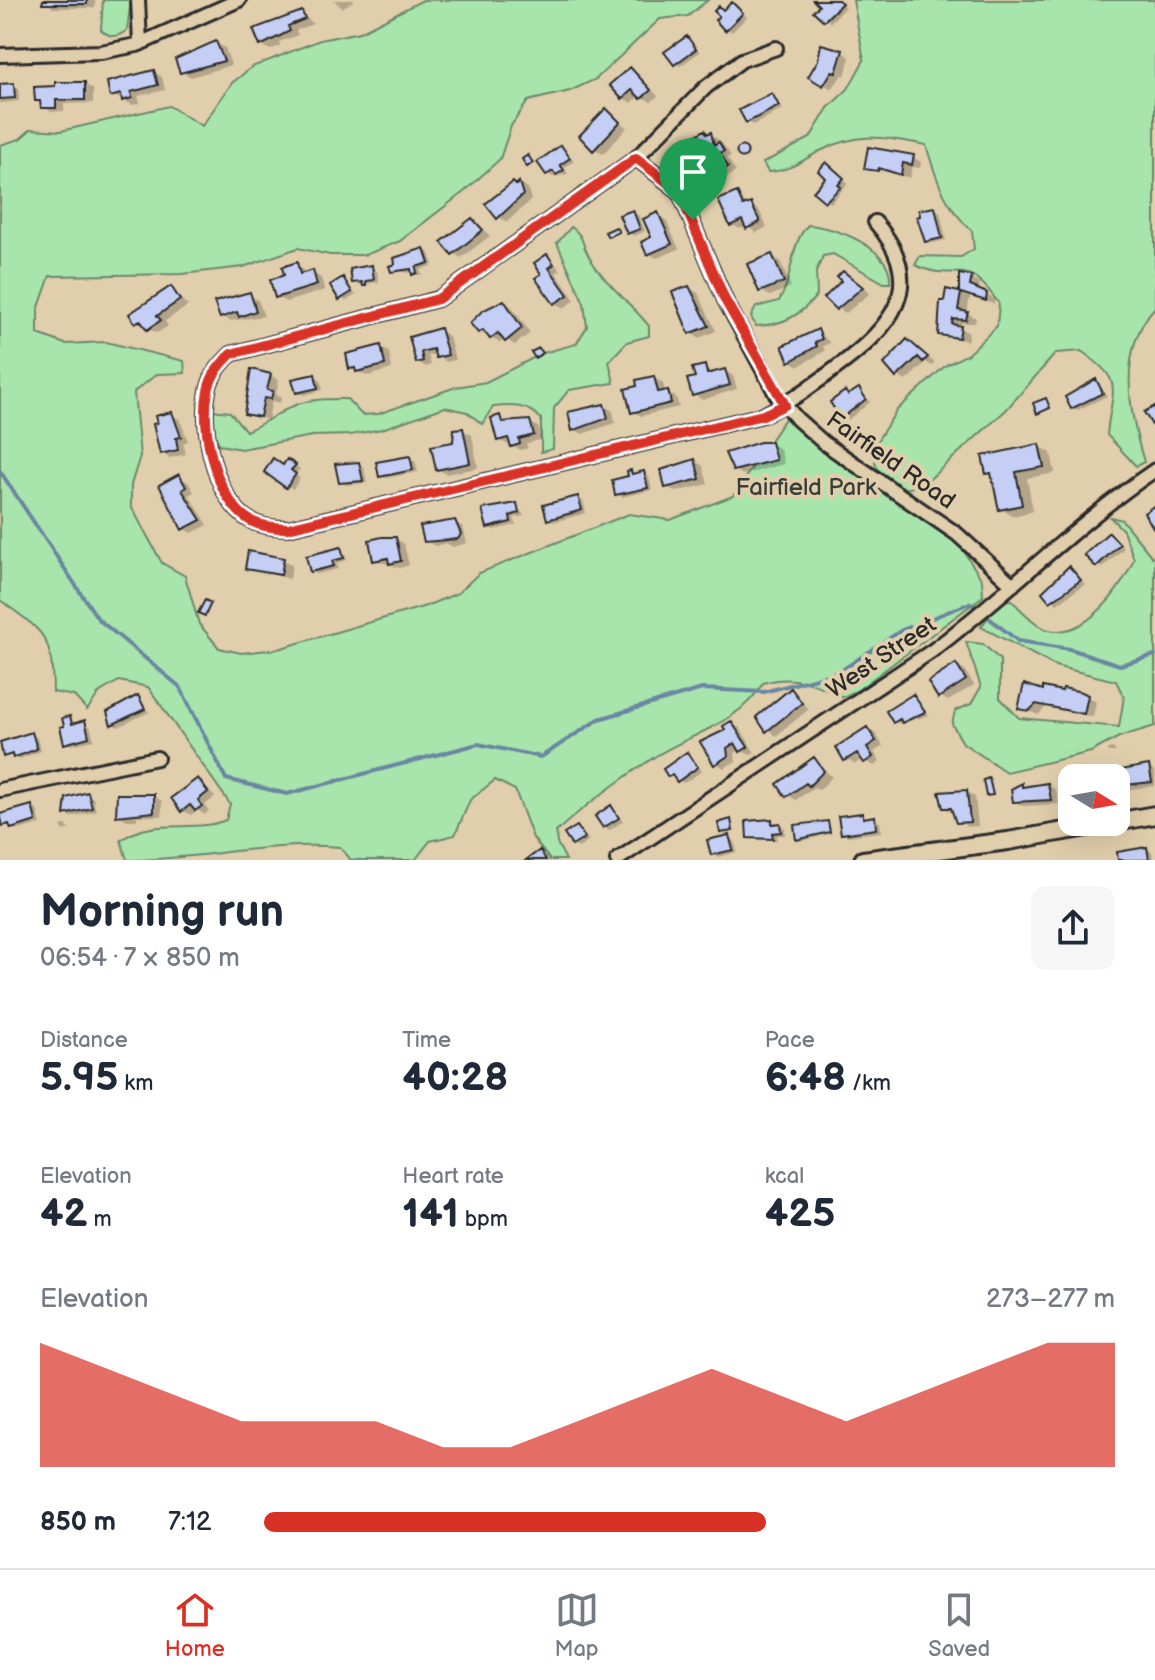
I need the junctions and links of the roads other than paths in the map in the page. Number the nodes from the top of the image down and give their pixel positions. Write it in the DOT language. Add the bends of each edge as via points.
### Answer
graph roads {
  1 [pos="138,0"];
  2 [pos="239,0"];
  3 [pos="140,44"];
  4 [pos="776,48"];
  5 [pos="0,55"];
  6 [pos="636,158"];
  7 [pos="875,222"];
  8 [pos="785,405"];
  9 [pos="1155,470"];
  10 [pos="1013,585"];
  11 [pos="157,758"];
  12 [pos="0,790"];
  13 [pos="1155,815"];
  14 [pos="617,860"];
  15 [pos="863,860"];
  1 -- 3 [label="street"];
  2 -- 3 [label="street"];
  3 -- 5 [label="street" via="101,52"];
  4 -- 6 [label="street" via="742,60 706,87"];
  6 -- 8 [label="street, Fairfield Road" via="679,191 725,300"];
  6 -- 8 [label="street" via="438,299 231,354 217,368 208,389 206,413 207,445 231,502 250,521 288,528 763,415"];
  7 -- 8 [label="street" via="896,256 899,286 893,315 863,350"];
  8 -- 10 [label="street, Fairfield Road" via="824,443 957,534"];
  9 -- 10 [label="street, West Street" via="1101,507"];
  10 -- 14 [label="street, West Street" via="893,677"];
  11 -- 12 [label="street"];
  13 -- 15 [label="main road"];
}
